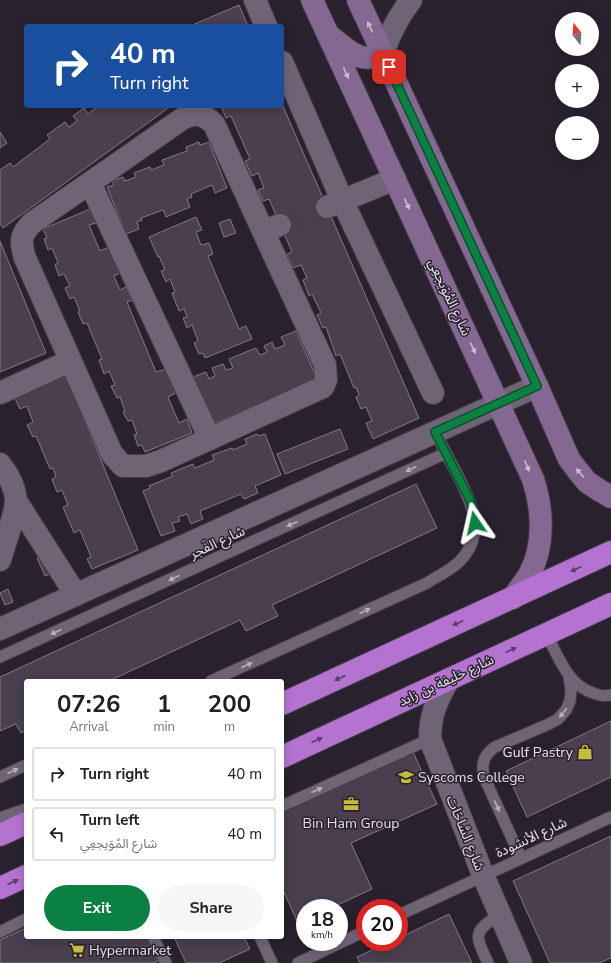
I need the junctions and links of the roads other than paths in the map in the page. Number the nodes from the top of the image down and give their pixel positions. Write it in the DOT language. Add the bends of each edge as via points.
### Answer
graph roads {
  1 [pos="255,0"];
  2 [pos="312,0"];
  3 [pos="358,0"];
  4 [pos="410,0"];
  5 [pos="265,24"];
  6 [pos="329,35"];
  7 [pos="383,54"];
  8 [pos="284,67"];
  9 [pos="395,179"];
  10 [pos="90,183"];
  11 [pos="334,204"];
  12 [pos="70,360"];
  13 [pos="537,386"];
  14 [pos="0,393"];
  15 [pos="433,393"];
  16 [pos="499,404"];
  17 [pos="435,432"];
  18 [pos="210,439"];
  19 [pos="446,453"];
  20 [pos="0,464"];
  21 [pos="611,497"];
  22 [pos="16,501"];
  23 [pos="611,552"];
  24 [pos="0,560"];
  25 [pos="76,595"];
  26 [pos="513,598"];
  27 [pos="611,604"];
  28 [pos="0,629"];
  29 [pos="546,633"];
  30 [pos="0,657"];
  31 [pos="569,676"];
  32 [pos="215,679"];
  33 [pos="449,679"];
  34 [pos="611,695"];
  35 [pos="284,703"];
  36 [pos="430,739"];
  37 [pos="284,756"];
  38 [pos="24,766"];
  39 [pos="0,777"];
  40 [pos="284,805"];
  41 [pos="24,810"];
  42 [pos="611,817"];
  43 [pos="0,818"];
  44 [pos="24,824"];
  45 [pos="0,835"];
  46 [pos="521,858"];
  47 [pos="483,875"];
  48 [pos="24,877"];
  49 [pos="0,888"];
  50 [pos="408,911"];
  51 [pos="500,914"];
  52 [pos="24,920"];
  53 [pos="0,932"];
  54 [pos="356,935"];
  55 [pos="154,939"];
  56 [pos="261,939"];
  57 [pos="166,963"];
  58 [pos="272,963"];
  59 [pos="298,963"];
  60 [pos="488,963"];
  61 [pos="521,963"];
  1 -- 5 [label="street"];
  2 -- 6 [label="street, شارع المُوَيجعِي"];
  7 -- 3 [label="street, one-way"];
  4 -- 7 [label="street" via="395,23"];
  6 -- 7 [label="street" via="356,56 377,57"];
  6 -- 9 [label="street, شارع المُوَيجعِي, one-way"];
  7 -- 13 [label="street"];
  8 -- 11 [label="street"];
  9 -- 11 [label="street"];
  9 -- 16 [label="street, شارع المُوَيجعِي, one-way"];
  10 -- 12 [label="street" via="32,222 22,236 25,258"];
  10 -- 18 [label="street"];
  10 -- 18 [label="street" via="182,119 202,115 214,124 272,228 325,365 326,380 323,387 316,391"];
  11 -- 15 [label="street"];
  12 -- 14 [label="street"];
  12 -- 18 [label="street" via="112,454 123,466 146,466 156,463"];
  13 -- 16 [label="street"];
  21 -- 13 [label="street, one-way" via="588,482 569,459"];
  16 -- 17 [label="street"];
  16 -- 26 [label="street, شارع المُوَيجعِي, one-way" via="533,479 541,511 535,559 529,574"];
  17 -- 19 [label="lane"];
  17 -- 25 [label="street"];
  19 -- 30 [label="lane, شارع الفَجر, one-way"];
  32 -- 19 [label="lane, one-way" via="427,583 460,560 473,539 475,523 472,506"];
  20 -- 22 [label="street" via="13,486"];
  22 -- 24 [label="street"];
  22 -- 25 [label="street"];
  23 -- 26 [label="highway, one-way"];
  25 -- 28 [label="street"];
  26 -- 35 [label="highway, one-way"];
  27 -- 29 [label="highway, شارع خليفة بن زايد"];
  29 -- 31 [label="lane"];
  33 -- 29 [label="highway, شارع خليفة بن زايد, one-way"];
  31 -- 34 [label="lane" via="590,693"];
  31 -- 46 [label="lane, one-way" via="570,701 558,719 495,747 483,759 484,776"];
  33 -- 36 [label="street, شارع السَّاحَات" via="434,709"];
  37 -- 33 [label="highway, شارع خليفة بن زايد, one-way"];
  40 -- 36 [label="lane, one-way"];
  36 -- 47 [label="street, شارع السَّاحَات"];
  39 -- 38 [label="lane, one-way"];
  41 -- 43 [label="lane"];
  42 -- 46 [label="lane, شارع الأنشودة"];
  44 -- 45 [label="highway"];
  46 -- 47 [label="lane, شارع الأنشودة"];
  47 -- 50 [label="lane, شارع الأنشودة"];
  47 -- 51 [label="street, شارع السَّاحَات"];
  49 -- 48 [label="highway, one-way"];
  51 -- 60 [label="lane" via="484,925 479,933 480,944"];
  51 -- 61 [label="street, شارع السَّاحَات"];
  52 -- 53 [label="lane"];
  54 -- 59 [label="lane"];
  55 -- 57 [label="lane"];
  56 -- 58 [label="lane"];
}
